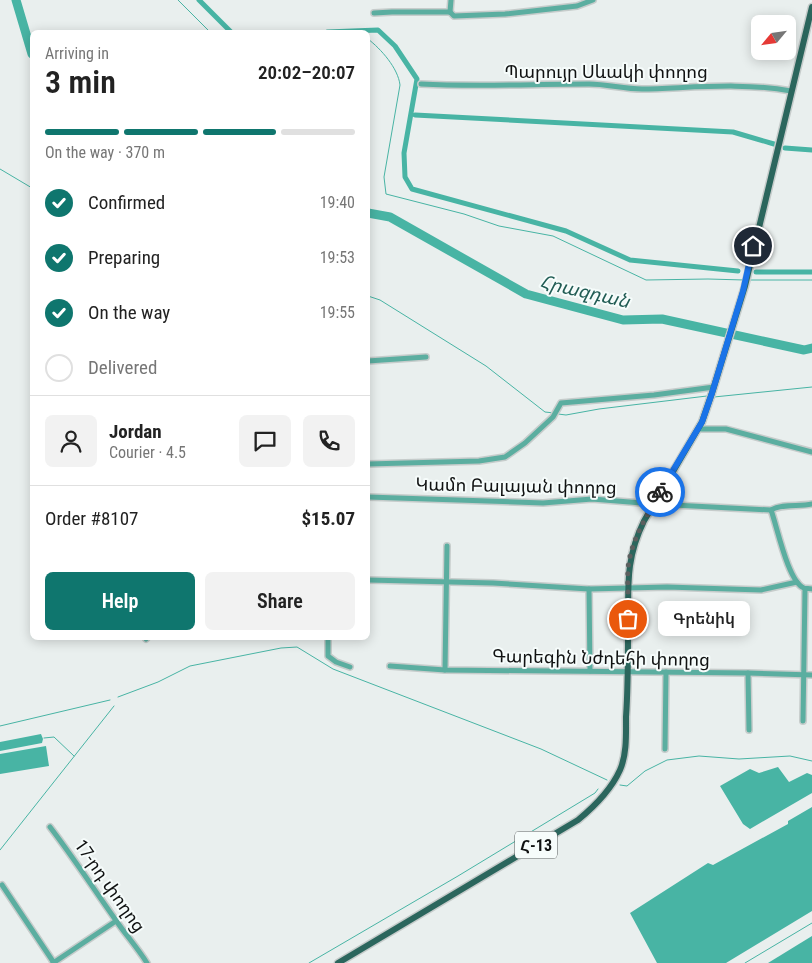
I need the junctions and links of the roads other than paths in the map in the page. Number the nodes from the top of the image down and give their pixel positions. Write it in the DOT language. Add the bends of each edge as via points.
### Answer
graph roads {
  1 [pos="451,0"];
  2 [pos="593,0"];
  3 [pos="812,6"];
  4 [pos="450,12"];
  5 [pos="374,13"];
  6 [pos="421,84"];
  7 [pos="791,91"];
  8 [pos="426,357"];
  9 [pos="370,361"];
  10 [pos="713,390"];
  11 [pos="698,429"];
  12 [pos="812,452"];
  13 [pos="370,464"];
  14 [pos="370,497"];
  15 [pos="654,504"];
  16 [pos="812,504"];
  17 [pos="771,510"];
  18 [pos="447,546"];
  19 [pos="370,580"];
  20 [pos="797,582"];
  21 [pos="446,583"];
  22 [pos="628,588"];
  23 [pos="589,589"];
  24 [pos="805,589"];
  25 [pos="812,589"];
  26 [pos="328,640"];
  27 [pos="390,666"];
  28 [pos="350,667"];
  29 [pos="445,670"];
  30 [pos="590,671"];
  31 [pos="628,672"];
  32 [pos="666,672"];
  33 [pos="748,673"];
  34 [pos="804,675"];
  35 [pos="812,676"];
  36 [pos="803,721"];
  37 [pos="749,730"];
  38 [pos="665,748"];
  39 [pos="50,827"];
  40 [pos="2,885"];
  41 [pos="116,921"];
  42 [pos="54,963"];
  43 [pos="147,963"];
  44 [pos="338,963"];
  1 -- 4 [label="street"];
  2 -- 4 [label="street" via="577,6 506,14 454,16"];
  3 -- 7 [label="main road, Հ-13"];
  4 -- 5 [label="street"];
  6 -- 7 [label="street, Պարույր Սևակի փողոց" via="592,84 640,89 696,86"];
  7 -- 10 [label="main road, Հ-13" via="745,286"];
  8 -- 9 [label="street"];
  10 -- 11 [label="main road, Հ-13"];
  10 -- 13 [label="street" via="561,403 554,417 505,457 479,461"];
  11 -- 12 [label="street" via="726,429"];
  11 -- 15 [label="main road, Հ-13"];
  14 -- 15 [label="street, Կամո Բալայան փողոց" via="543,503 592,498"];
  15 -- 17 [label="street, Կամո Բալայան փողոց"];
  15 -- 22 [label="main road, Հ-13" via="634,545"];
  16 -- 17 [label="street, Կամո Բալայան փողոց"];
  17 -- 20 [label="street" via="786,559"];
  18 -- 21 [label="street"];
  19 -- 21 [label="street"];
  20 -- 22 [label="street" via="762,590"];
  20 -- 24 [label="street"];
  21 -- 23 [label="street"];
  21 -- 29 [label="street"];
  22 -- 23 [label="street"];
  22 -- 31 [label="main road, Հ-13"];
  23 -- 30 [label="street"];
  24 -- 25 [label="street"];
  24 -- 34 [label="street"];
  26 -- 28 [label="street" via="328,656"];
  27 -- 29 [label="street, Գարեգին Նժդեհի փողոց"];
  29 -- 30 [label="street, Գարեգին Նժդեհի փողոց"];
  30 -- 31 [label="street, Գարեգին Նժդեհի փողոց"];
  31 -- 32 [label="street, Գարեգին Նժդեհի փողոց"];
  31 -- 44 [label="main road, Հ-13" via="624,753 620,769 594,806 578,820"];
  32 -- 33 [label="street, Գարեգին Նժդեհի փողոց"];
  32 -- 38 [label="street"];
  33 -- 34 [label="street, Գարեգին Նժդեհի փողոց"];
  33 -- 37 [label="street"];
  34 -- 35 [label="street, Գարեգին Նժդեհի փողոց"];
  34 -- 36 [label="street"];
  39 -- 41 [label="street, 17-րդ փողոց"];
  40 -- 42 [label="street"];
  41 -- 42 [label="street"];
  41 -- 43 [label="street, 17-րդ փողոց"];
}
